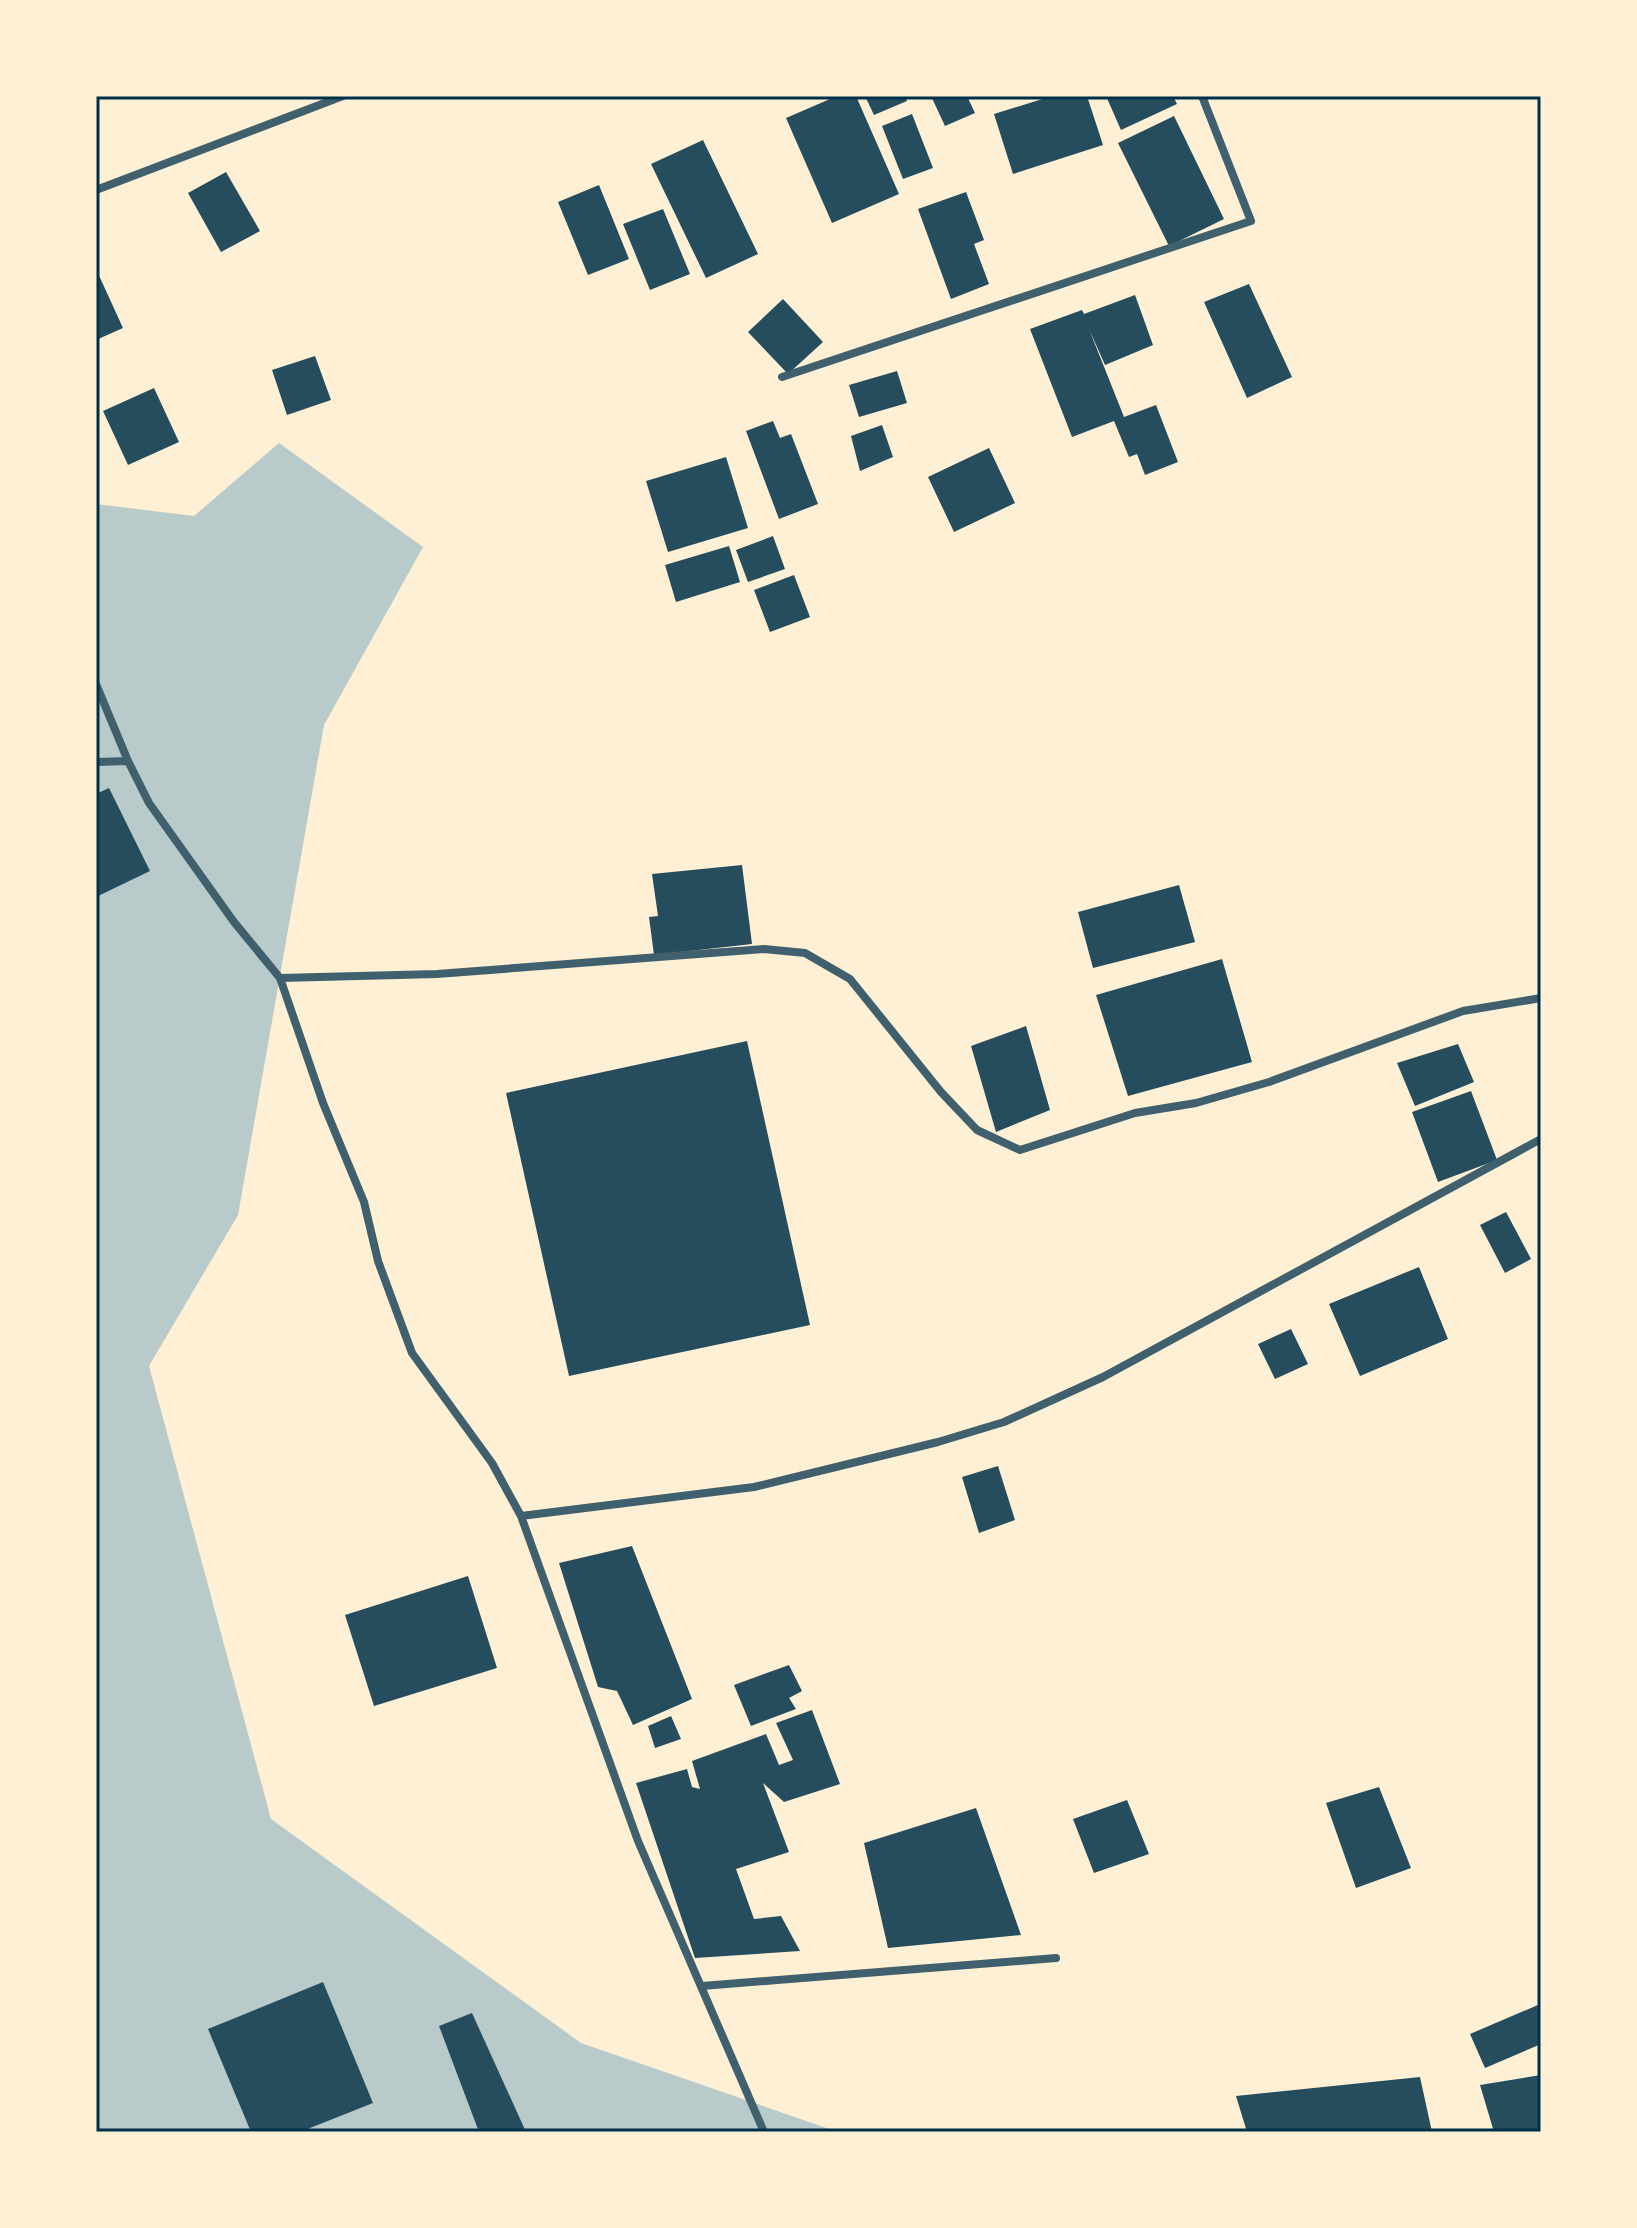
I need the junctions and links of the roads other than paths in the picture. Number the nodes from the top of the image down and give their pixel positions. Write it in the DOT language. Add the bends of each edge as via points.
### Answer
graph roads {
  1 [pos="343,96"];
  2 [pos="1202,96"];
  3 [pos="96,190"];
  4 [pos="782,377"];
  5 [pos="96,684"];
  6 [pos="128,761"];
  7 [pos="96,762"];
  8 [pos="280,978"];
  9 [pos="1541,998"];
  10 [pos="1541,1139"];
  11 [pos="521,1516"];
  12 [pos="1056,1958"];
  13 [pos="702,1986"];
  14 [pos="764,2132"];
  1 -- 3 [label="street"];
  2 -- 4 [label="street" via="1251,221"];
  5 -- 6 [label="street"];
  6 -- 7 [label="street"];
  6 -- 8 [label="street" via="149,803"];
  8 -- 9 [label="street" via="437,974 764,949 805,953 850,979 977,1130 1020,1150 1135,1113 1196,1103 1269,1082 1463,1011"];
  8 -- 11 [label="street" via="364,1202 378,1261 412,1353 492,1463"];
  10 -- 11 [label="street" via="1103,1377 1004,1422 754,1487"];
  11 -- 13 [label="street" via="638,1841"];
  12 -- 13 [label="street"];
  13 -- 14 [label="street"];
}
